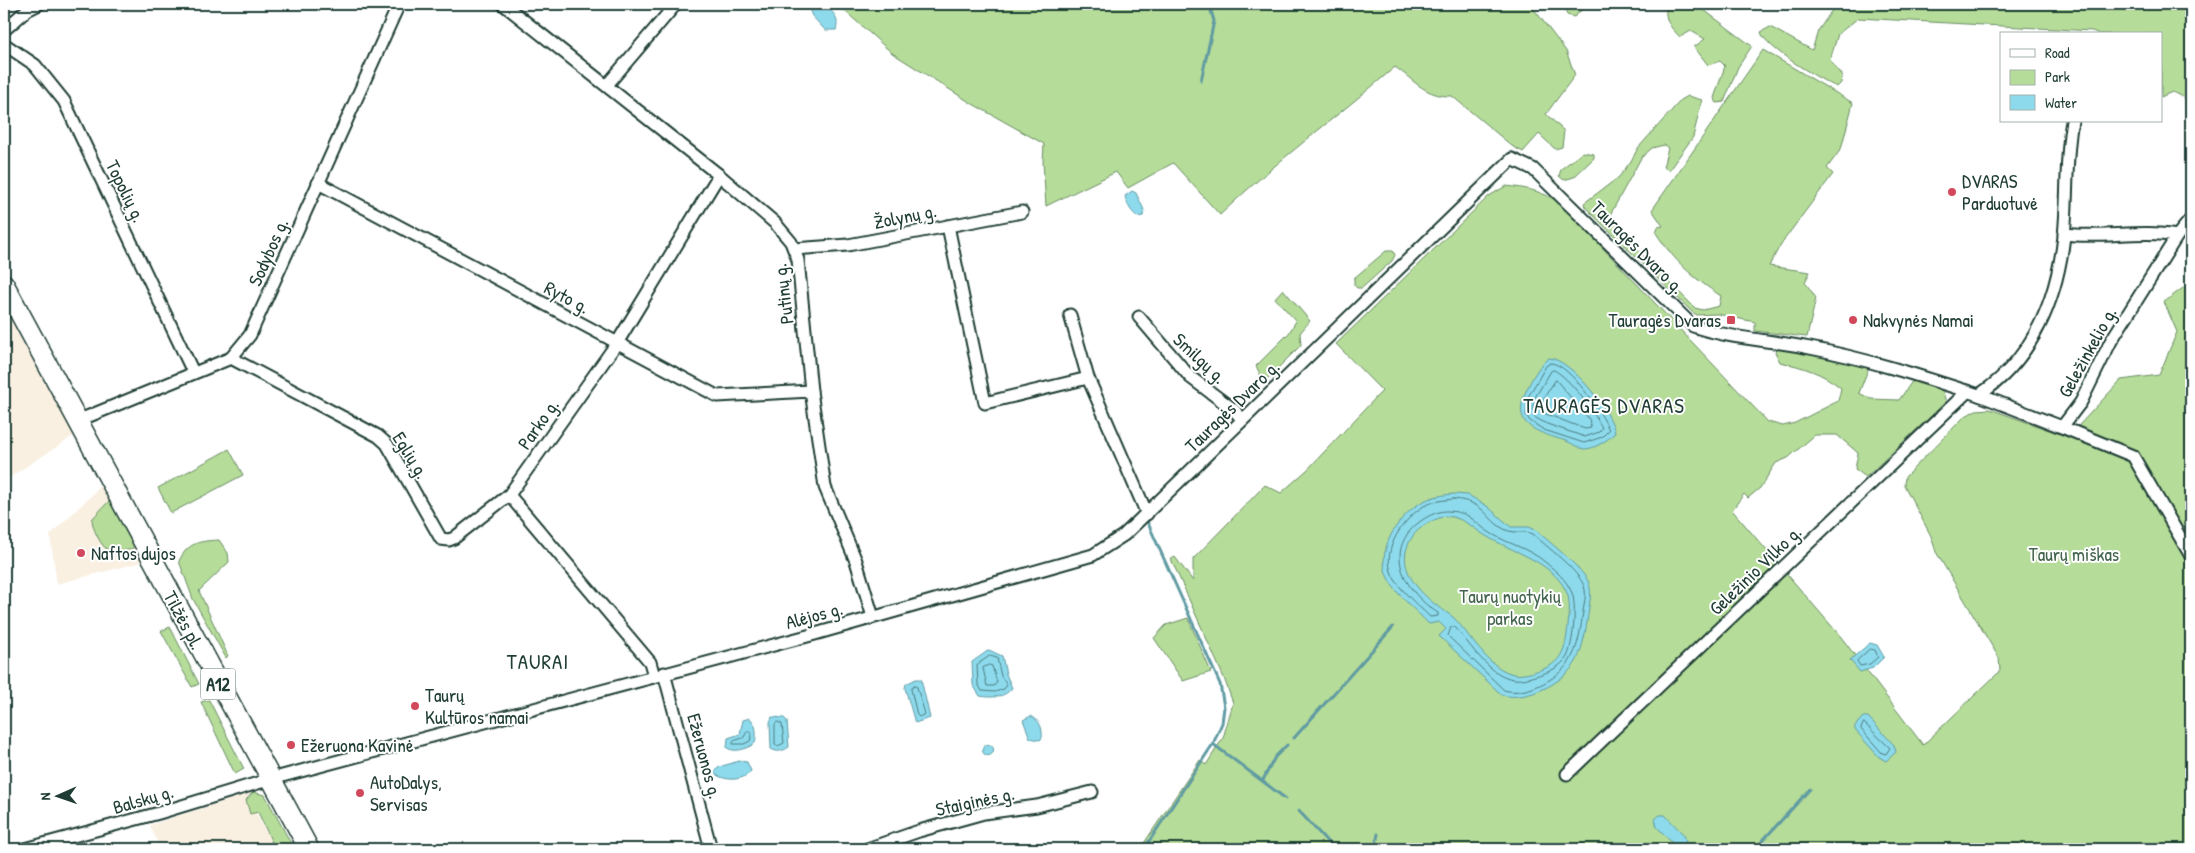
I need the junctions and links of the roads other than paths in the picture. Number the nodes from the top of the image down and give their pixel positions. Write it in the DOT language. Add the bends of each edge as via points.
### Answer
graph roads {
  1 [pos="39,4"];
  2 [pos="399,4"];
  3 [pos="503,4"];
  4 [pos="676,4"];
  5 [pos="4,30"];
  6 [pos="4,44"];
  7 [pos="607,86"];
  8 [pos="2072,122"];
  9 [pos="719,175"];
  10 [pos="318,183"];
  11 [pos="1022,212"];
  12 [pos="2191,219"];
  13 [pos="948,226"];
  14 [pos="2064,234"];
  15 [pos="2177,236"];
  16 [pos="794,249"];
  17 [pos="5,289"];
  18 [pos="1070,315"];
  19 [pos="1139,317"];
  20 [pos="616,343"];
  21 [pos="231,358"];
  22 [pos="193,372"];
  23 [pos="1088,378"];
  24 [pos="811,391"];
  25 [pos="1974,393"];
  26 [pos="1242,420"];
  27 [pos="77,421"];
  28 [pos="2062,427"];
  29 [pos="509,495"];
  30 [pos="1147,514"];
  31 [pos="2191,556"];
  32 [pos="873,617"];
  33 [pos="659,674"];
  34 [pos="1567,774"];
  35 [pos="271,779"];
  36 [pos="1092,792"];
  37 [pos="24,849"];
  38 [pos="309,849"];
  39 [pos="711,849"];
  40 [pos="866,849"];
  1 -- 5 [label="street"];
  2 -- 10 [label="street, Sodybos g."];
  3 -- 7 [label="street, Putinų g."];
  4 -- 7 [label="street"];
  6 -- 22 [label="street, Topolių g." via="35,66 64,101"];
  7 -- 9 [label="street, Putinų g."];
  8 -- 14 [label="street"];
  9 -- 16 [label="street, Putinų g." via="775,223"];
  9 -- 20 [label="street, Parko g."];
  10 -- 20 [label="street, Ryto g."];
  10 -- 21 [label="street, Sodybos g." via="250,335"];
  11 -- 13 [label="street, Žolynų g."];
  12 -- 15 [label="street, Geležinkelio g."];
  13 -- 16 [label="street, Žolynų g." via="848,245"];
  13 -- 23 [label="street" via="985,403"];
  14 -- 15 [label="street" via="2156,233"];
  14 -- 25 [label="street" via="2055,285 2038,329 2005,375"];
  15 -- 28 [label="street, Geležinkelio g." via="2102,355 2082,402"];
  16 -- 24 [label="street, Putinų g." via="798,260"];
  17 -- 27 [label="highway, Tilžės pl. / A12"];
  18 -- 23 [label="street"];
  19 -- 26 [label="street, Smilgų g." via="1190,377 1234,410"];
  20 -- 24 [label="street, Ryto g." via="717,396"];
  20 -- 29 [label="street, Parko g."];
  21 -- 22 [label="street"];
  21 -- 29 [label="street, Eglių g." via="378,436 387,444 441,539 454,538"];
  22 -- 27 [label="street"];
  23 -- 30 [label="street"];
  24 -- 32 [label="street, Putinų g." via="825,486 856,561"];
  25 -- 26 [label="street, Tauragės Dvaro g." via="1861,358 1693,326 1533,169 1512,159"];
  25 -- 28 [label="street, Geležinkelio g."];
  25 -- 34 [label="street, Geležinio Vilko g."];
  26 -- 30 [label="street, Tauragės Dvaro g."];
  27 -- 35 [label="highway, Tilžės pl. / A12"];
  28 -- 31 [label="street" via="2133,456"];
  29 -- 33 [label="street"];
  30 -- 32 [label="street, Alėjos g." via="1114,543 1093,555"];
  32 -- 33 [label="street, Alėjos g."];
  33 -- 35 [label="street, Alėjos g."];
  33 -- 39 [label="street, Ežeruonos g."];
  35 -- 37 [label="street, Balskų g."];
  35 -- 38 [label="highway, Tilžės pl. / A12"];
  36 -- 40 [label="street, Staiginės g." via="1037,806 980,815"];
}
